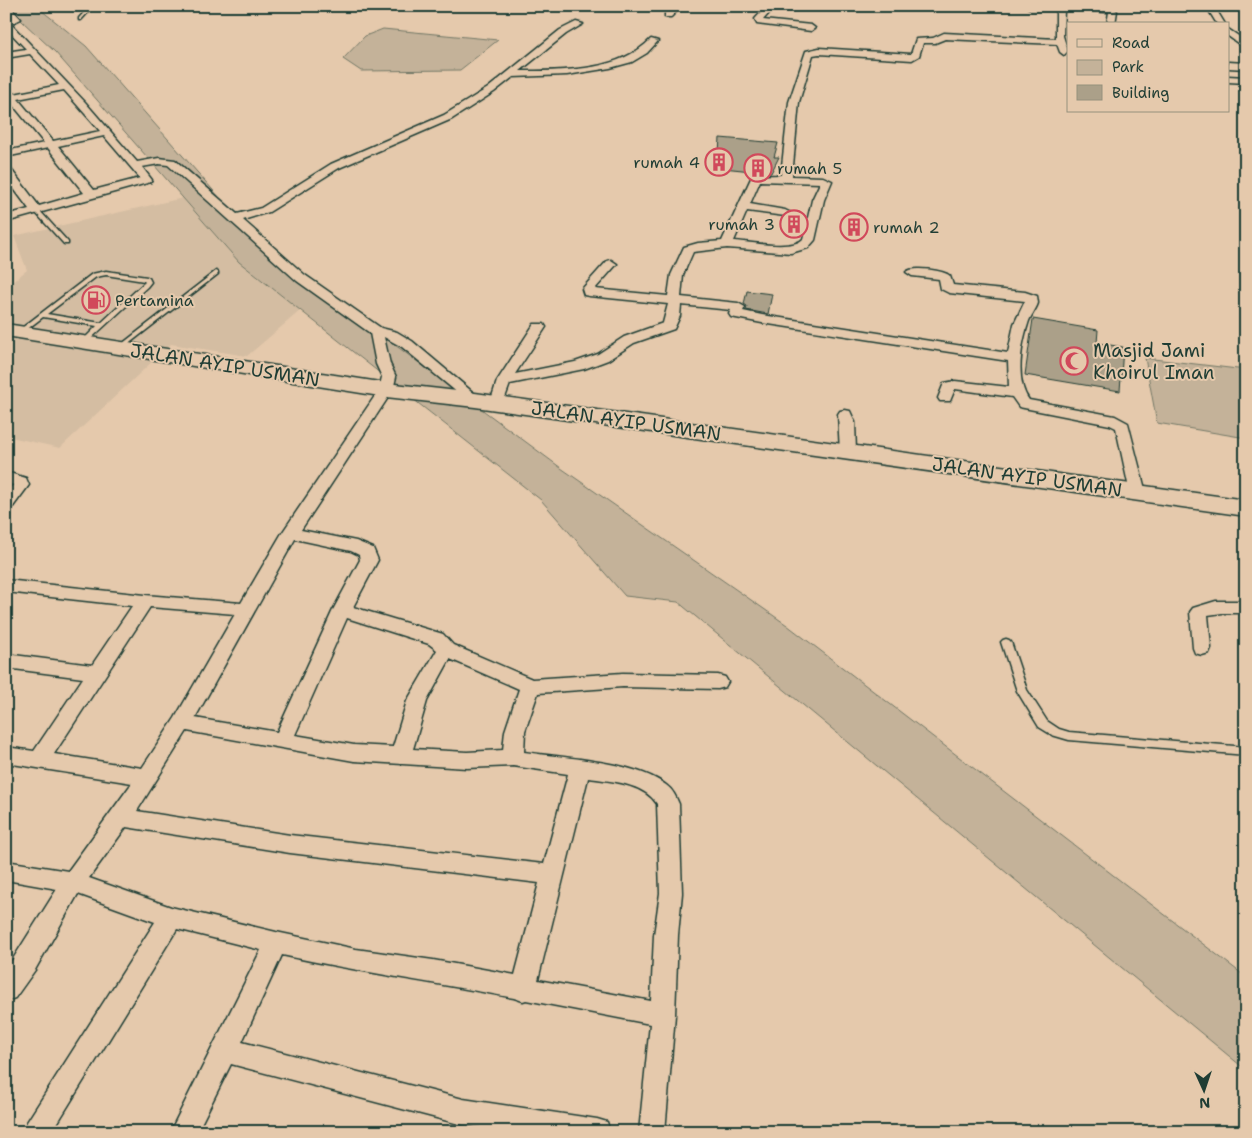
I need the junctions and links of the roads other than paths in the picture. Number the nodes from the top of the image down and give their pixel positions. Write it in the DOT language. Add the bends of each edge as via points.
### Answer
graph roads {
  1 [pos="92,6"];
  2 [pos="678,6"];
  3 [pos="774,6"];
  4 [pos="1029,6"];
  5 [pos="1210,6"];
  6 [pos="1061,7"];
  7 [pos="8,11"];
  8 [pos="668,15"];
  9 [pos="80,19"];
  10 [pos="1111,22"];
  11 [pos="1220,22"];
  12 [pos="6,23"];
  13 [pos="579,24"];
  14 [pos="811,28"];
  15 [pos="1064,30"];
  16 [pos="1230,32"];
  17 [pos="1230,40"];
  18 [pos="654,41"];
  19 [pos="1062,42"];
  20 [pos="1244,43"];
  21 [pos="30,51"];
  22 [pos="1059,53"];
  23 [pos="6,55"];
  24 [pos="1230,65"];
  25 [pos="1246,66"];
  26 [pos="512,74"];
  27 [pos="1230,79"];
  28 [pos="1246,80"];
  29 [pos="66,87"];
  30 [pos="1230,88"];
  31 [pos="1246,88"];
  32 [pos="8,95"];
  33 [pos="106,133"];
  34 [pos="51,144"];
  35 [pos="6,154"];
  36 [pos="136,165"];
  37 [pos="6,170"];
  38 [pos="786,178"];
  39 [pos="91,194"];
  40 [pos="744,207"];
  41 [pos="37,210"];
  42 [pos="785,212"];
  43 [pos="6,219"];
  44 [pos="233,219"];
  45 [pos="66,243"];
  46 [pos="727,244"];
  47 [pos="611,264"];
  48 [pos="912,272"];
  49 [pos="216,273"];
  50 [pos="674,300"];
  51 [pos="41,315"];
  52 [pos="103,325"];
  53 [pos="539,327"];
  54 [pos="13,331"];
  55 [pos="376,331"];
  56 [pos="83,343"];
  57 [pos="120,348"];
  58 [pos="1014,358"];
  59 [pos="386,390"];
  60 [pos="1018,393"];
  61 [pos="492,394"];
  62 [pos="946,398"];
  63 [pos="845,414"];
  64 [pos="848,452"];
  65 [pos="6,477"];
  66 [pos="1138,493"];
  67 [pos="6,504"];
  68 [pos="1246,508"];
  69 [pos="290,533"];
  70 [pos="6,586"];
  71 [pos="146,601"];
  72 [pos="1246,607"];
  73 [pos="245,609"];
  74 [pos="342,610"];
  75 [pos="1006,642"];
  76 [pos="1202,648"];
  77 [pos="446,650"];
  78 [pos="6,661"];
  79 [pos="97,672"];
  80 [pos="718,682"];
  81 [pos="530,686"];
  82 [pos="182,723"];
  83 [pos="283,740"];
  84 [pos="1246,751"];
  85 [pos="6,755"];
  86 [pos="401,756"];
  87 [pos="513,758"];
  88 [pos="38,760"];
  89 [pos="580,769"];
  90 [pos="147,777"];
  91 [pos="121,817"];
  92 [pos="6,870"];
  93 [pos="552,875"];
  94 [pos="73,882"];
  95 [pos="171,917"];
  96 [pos="276,943"];
  97 [pos="6,990"];
  98 [pos="523,990"];
  99 [pos="663,1015"];
  100 [pos="225,1050"];
  101 [pos="38,1132"];
  102 [pos="183,1132"];
  103 [pos="597,1132"];
  104 [pos="652,1132"];
  1 -- 9 [label="lane"];
  2 -- 8 [label="street"];
  3 -- 14 [label="street" via="764,13 760,22"];
  4 -- 6 [label="street"];
  5 -- 11 [label="street"];
  6 -- 10 [label="street" via="1112,10"];
  6 -- 15 [label="street"];
  7 -- 12 [label="street" via="17,19"];
  12 -- 21 [label="street"];
  13 -- 26 [label="street" via="563,32"];
  15 -- 19 [label="street" via="1059,36"];
  16 -- 20 [label="street"];
  17 -- 20 [label="street"];
  18 -- 26 [label="street" via="632,58 610,65"];
  19 -- 22 [label="street" via="1064,53"];
  19 -- 38 [label="street" via="944,36 919,41 912,57 809,53 794,102"];
  21 -- 23 [label="street"];
  21 -- 29 [label="street"];
  24 -- 25 [label="street"];
  26 -- 44 [label="street" via="448,117 335,166 265,210"];
  27 -- 28 [label="street"];
  29 -- 32 [label="street"];
  29 -- 33 [label="street"];
  30 -- 31 [label="street"];
  32 -- 34 [label="street"];
  33 -- 34 [label="street"];
  33 -- 36 [label="street"];
  34 -- 35 [label="street"];
  34 -- 39 [label="street"];
  36 -- 39 [label="street" via="148,180"];
  36 -- 44 [label="street" via="170,162"];
  37 -- 41 [label="street"];
  38 -- 40 [label="street" via="756,178"];
  38 -- 46 [label="street" via="826,181 809,240 791,249"];
  39 -- 41 [label="street"];
  40 -- 42 [label="street"];
  40 -- 46 [label="street"];
  41 -- 43 [label="street"];
  41 -- 45 [label="lane"];
  44 -- 55 [label="street" via="301,278"];
  46 -- 50 [label="street" via="688,250 677,275"];
  47 -- 50 [label="street" via="588,289 589,292"];
  48 -- 58 [label="street" via="943,276 948,288 1032,299 1021,322"];
  49 -- 57 [label="lane"];
  50 -- 58 [label="street" via="738,307 736,314"];
  50 -- 61 [label="street" via="669,326 660,331 629,340 603,357 579,366"];
  51 -- 52 [label="lane"];
  51 -- 52 [label="lane" via="94,275 106,273 147,278 145,286"];
  51 -- 54 [label="lane"];
  52 -- 56 [label="lane"];
  53 -- 61 [label="street"];
  54 -- 56 [label="main road, JALAN AYIP USMAN"];
  55 -- 59 [label="street" via="389,377"];
  55 -- 61 [label="street" via="392,335"];
  56 -- 57 [label="main road, JALAN AYIP USMAN"];
  57 -- 59 [label="main road, JALAN AYIP USMAN"];
  58 -- 60 [label="street"];
  59 -- 61 [label="main road, JALAN AYIP USMAN"];
  59 -- 69 [label="street"];
  60 -- 62 [label="street" via="955,385 946,388"];
  60 -- 66 [label="street" via="1024,404 1115,421 1123,426"];
  61 -- 64 [label="main road, JALAN AYIP USMAN"];
  63 -- 64 [label="street"];
  64 -- 66 [label="main road, JALAN AYIP USMAN"];
  65 -- 67 [label="street" via="20,481 21,485"];
  66 -- 68 [label="main road, JALAN AYIP USMAN"];
  69 -- 73 [label="street"];
  69 -- 74 [label="street" via="367,552 369,560"];
  70 -- 71 [label="street"];
  71 -- 73 [label="street"];
  71 -- 79 [label="street"];
  72 -- 76 [label="street" via="1225,606 1199,612"];
  73 -- 82 [label="street"];
  74 -- 77 [label="street" via="436,639"];
  74 -- 83 [label="street"];
  75 -- 84 [label="lane" via="1022,691 1043,724 1056,732 1069,736"];
  77 -- 81 [label="street"];
  77 -- 86 [label="street" via="417,701"];
  78 -- 79 [label="street"];
  79 -- 88 [label="street"];
  80 -- 81 [label="street" via="623,680"];
  81 -- 87 [label="street" via="515,731"];
  82 -- 83 [label="street"];
  82 -- 90 [label="street"];
  83 -- 86 [label="street" via="354,753"];
  85 -- 88 [label="street"];
  86 -- 87 [label="street" via="467,760"];
  87 -- 89 [label="street"];
  88 -- 90 [label="street"];
  89 -- 93 [label="street"];
  89 -- 99 [label="street" via="642,781 665,797 668,804 672,893 666,935"];
  90 -- 91 [label="street"];
  91 -- 93 [label="street" via="290,844"];
  91 -- 94 [label="street"];
  92 -- 94 [label="street"];
  93 -- 98 [label="street"];
  94 -- 95 [label="street"];
  94 -- 97 [label="street"];
  95 -- 96 [label="street"];
  95 -- 101 [label="street"];
  96 -- 98 [label="street"];
  96 -- 100 [label="street"];
  98 -- 99 [label="street"];
  99 -- 104 [label="street"];
  100 -- 102 [label="street"];
  100 -- 103 [label="street" via="463,1112"];
}
